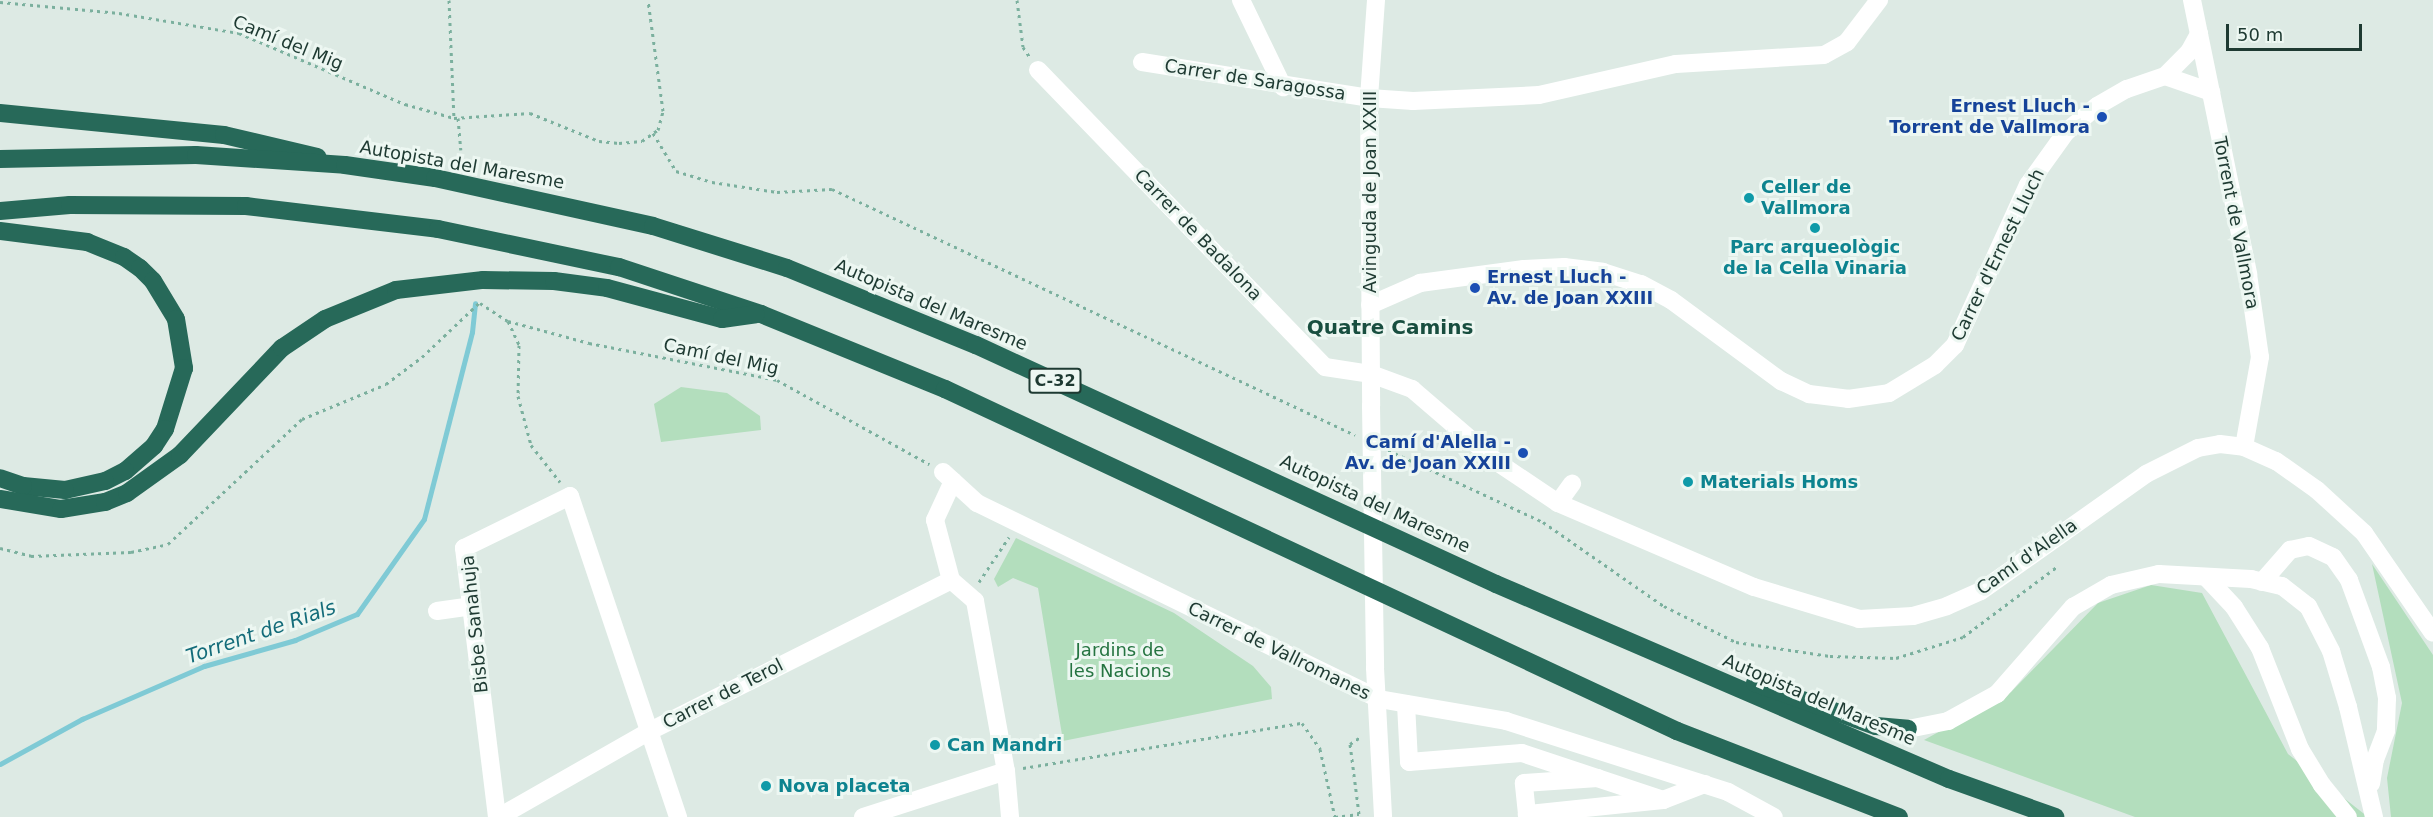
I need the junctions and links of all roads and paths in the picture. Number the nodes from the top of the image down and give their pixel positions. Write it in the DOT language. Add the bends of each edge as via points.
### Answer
graph roads {
  1 [pos="449,0"];
  2 [pos="648,0"];
  3 [pos="1017,0"];
  4 [pos="1241,0"];
  5 [pos="1376,0"];
  6 [pos="1879,0"];
  7 [pos="2192,0"];
  8 [pos="0,2"];
  9 [pos="2199,34"];
  10 [pos="1142,62"];
  11 [pos="1038,70"];
  12 [pos="2165,76"];
  13 [pos="1283,87"];
  14 [pos="2211,92"];
  15 [pos="1369,98"];
  16 [pos="0,113"];
  17 [pos="456,118"];
  18 [pos="653,133"];
  19 [pos="461,150"];
  20 [pos="0,159"];
  21 [pos="345,165"];
  22 [pos="0,211"];
  23 [pos="0,231"];
  24 [pos="1370,305"];
  25 [pos="761,314"];
  26 [pos="508,321"];
  27 [pos="1371,374"];
  28 [pos="1362,438"];
  29 [pos="2244,447"];
  30 [pos="1383,448"];
  31 [pos="948,477"];
  32 [pos="0,478"];
  33 [pos="1572,484"];
  34 [pos="570,496"];
  35 [pos="0,499"];
  36 [pos="1558,502"];
  37 [pos="1018,524"];
  38 [pos="0,548"];
  39 [pos="2058,566"];
  40 [pos="2206,577"];
  41 [pos="951,580"];
  42 [pos="2262,582"];
  43 [pos="1496,584"];
  44 [pos="969,596"];
  45 [pos="471,606"];
  46 [pos="437,611"];
  47 [pos="2433,633"];
  48 [pos="1379,699"];
  49 [pos="1406,704"];
  50 [pos="1506,721"];
  51 [pos="1908,729"];
  52 [pos="650,731"];
  53 [pos="1366,733"];
  54 [pos="1522,753"];
  55 [pos="1006,771"];
  56 [pos="1598,778"];
  57 [pos="1705,784"];
  58 [pos="1663,800"];
  59 [pos="2371,809"];
  60 [pos="498,817"];
  61 [pos="678,817"];
  62 [pos="863,817"];
  63 [pos="1010,817"];
  64 [pos="1335,817"];
  65 [pos="1383,817"];
  66 [pos="1774,817"];
  67 [pos="1899,817"];
  68 [pos="2055,817"];
  69 [pos="2348,817"];
  1 -- 17 [label="path"];
  2 -- 18 [label="path" via="663,111 658,130"];
  3 -- 11 [label="path" via="1023,47"];
  4 -- 13 [label="street"];
  5 -- 15 [label="street, Avinguda de Joan XXIII"];
  6 -- 15 [label="street, Carrer de Saragossa" via="1847,42 1824,55 1676,64 1539,95 1413,101"];
  7 -- 9 [label="street, Torrent de Vallmora"];
  8 -- 17 [label="path, Camí del Mig" via="119,13 239,33 405,104"];
  9 -- 12 [label="street, Carrer d'Ernest Lluch" via="2189,52"];
  9 -- 14 [label="street, Torrent de Vallmora"];
  10 -- 13 [label="street, Carrer de Saragossa"];
  11 -- 27 [label="street, Carrer de Badalona" via="1325,367"];
  12 -- 14 [label="street"];
  12 -- 24 [label="street, Carrer d'Ernest Lluch" via="2127,89 2097,106 2066,132 2028,185 1955,345 1935,365 1889,393 1848,399 1809,394 1781,381 1671,300 1641,284 1604,272 1564,267 1524,269 1420,283"];
  13 -- 15 [label="street, Carrer de Saragossa"];
  14 -- 29 [label="street, Torrent de Vallmora" via="2248,274 2260,357"];
  15 -- 24 [label="street, Avinguda de Joan XXIII"];
  16 -- 21 [label="highway" via="224,135 285,147"];
  17 -- 18 [label="path, Camí del Mig" via="530,113 599,141 619,143 642,141"];
  17 -- 19 [label="path"];
  18 -- 28 [label="path" via="676,171 712,182 777,192 832,189"];
  20 -- 21 [label="highway, Autopista del Maresme / C-32" via="196,155"];
  21 -- 43 [label="highway, Autopista del Maresme / C-32" via="550,201 653,226 788,268 976,345"];
  22 -- 25 [label="highway" via="146,204 246,206 351,216 438,229 619,267"];
  23 -- 32 [label="highway" via="87,242 140,268 153,281 176,319 184,368 165,429 154,446 125,471 105,481 65,490 45,490"];
  24 -- 27 [label="street, Avinguda de Joan XXIII"];
  25 -- 35 [label="highway" via="722,319 607,288 554,280 483,280 396,290 325,319 282,348 180,455 128,493 61,509"];
  25 -- 67 [label="highway" via="945,389 1677,731"];
  26 -- 31 [label="path, Camí del Mig" via="589,343 777,381"];
  26 -- 34 [label="path" via="519,345 518,396 531,445"];
  26 -- 38 [label="path, Camí del Mig" via="479,303 422,357 386,384 302,419 168,544 131,552 31,556"];
  27 -- 36 [label="street, Camí d'Alella" via="1412,389 1497,462"];
  27 -- 48 [label="street, Avinguda de Joan XXIII"];
  29 -- 36 [label="street, Camí d'Alella" via="2220,444 2198,448 2156,469 1981,591 1912,616 1859,620 1754,587"];
  29 -- 47 [label="street, Camí d'Alella" via="2276,461 2317,490 2364,533"];
  30 -- 39 [label="path" via="1543,522 1664,606 1736,642 1830,656 1896,658 1963,637"];
  31 -- 37 [label="street, Carrer de Vallromanes" via="977,503"];
  31 -- 41 [label="street" via="935,520"];
  33 -- 36 [label="street"];
  34 -- 45 [label="street, Bisbe Sanahuja" via="465,548"];
  34 -- 52 [label="street"];
  37 -- 44 [label="path"];
  37 -- 48 [label="street, Carrer de Vallromanes"];
  40 -- 42 [label="street"];
  40 -- 51 [label="street" via="2159,574 2111,585 2073,607 1997,694 1948,721"];
  40 -- 69 [label="street" via="2234,607 2260,648 2300,749"];
  41 -- 44 [label="street"];
  41 -- 52 [label="street, Carrer de Terol"];
  42 -- 59 [label="street" via="2282,586 2308,606 2331,651"];
  42 -- 59 [label="street" via="2290,550 2308,546 2333,557 2349,580 2381,667 2387,698 2386,731 2375,759"];
  43 -- 51 [label="highway" via="1784,694 1876,726"];
  43 -- 68 [label="highway, Autopista del Maresme / C-32" via="1949,779"];
  44 -- 55 [label="street" via="975,601"];
  45 -- 46 [label="street"];
  45 -- 60 [label="street, Bisbe Sanahuja"];
  48 -- 49 [label="street, Carrer de Vallromanes"];
  48 -- 65 [label="street, Avinguda de Joan XXIII"];
  49 -- 50 [label="street, Carrer de Vallromanes"];
  49 -- 54 [label="street" via="1408,762"];
  50 -- 54 [label="street" via="1512,741"];
  50 -- 57 [label="street, Carrer de Vallromanes"];
  52 -- 60 [label="street, Carrer de Terol"];
  52 -- 61 [label="street"];
  53 -- 64 [label="path" via="1350,744 1359,814"];
  54 -- 56 [label="street"];
  55 -- 62 [label="street"];
  55 -- 63 [label="street"];
  55 -- 64 [label="path" via="1302,723 1320,748"];
  56 -- 58 [label="street"];
  56 -- 58 [label="street" via="1524,783 1527,814"];
  57 -- 58 [label="street"];
  57 -- 66 [label="street, Carrer de Vallromanes"];
}
